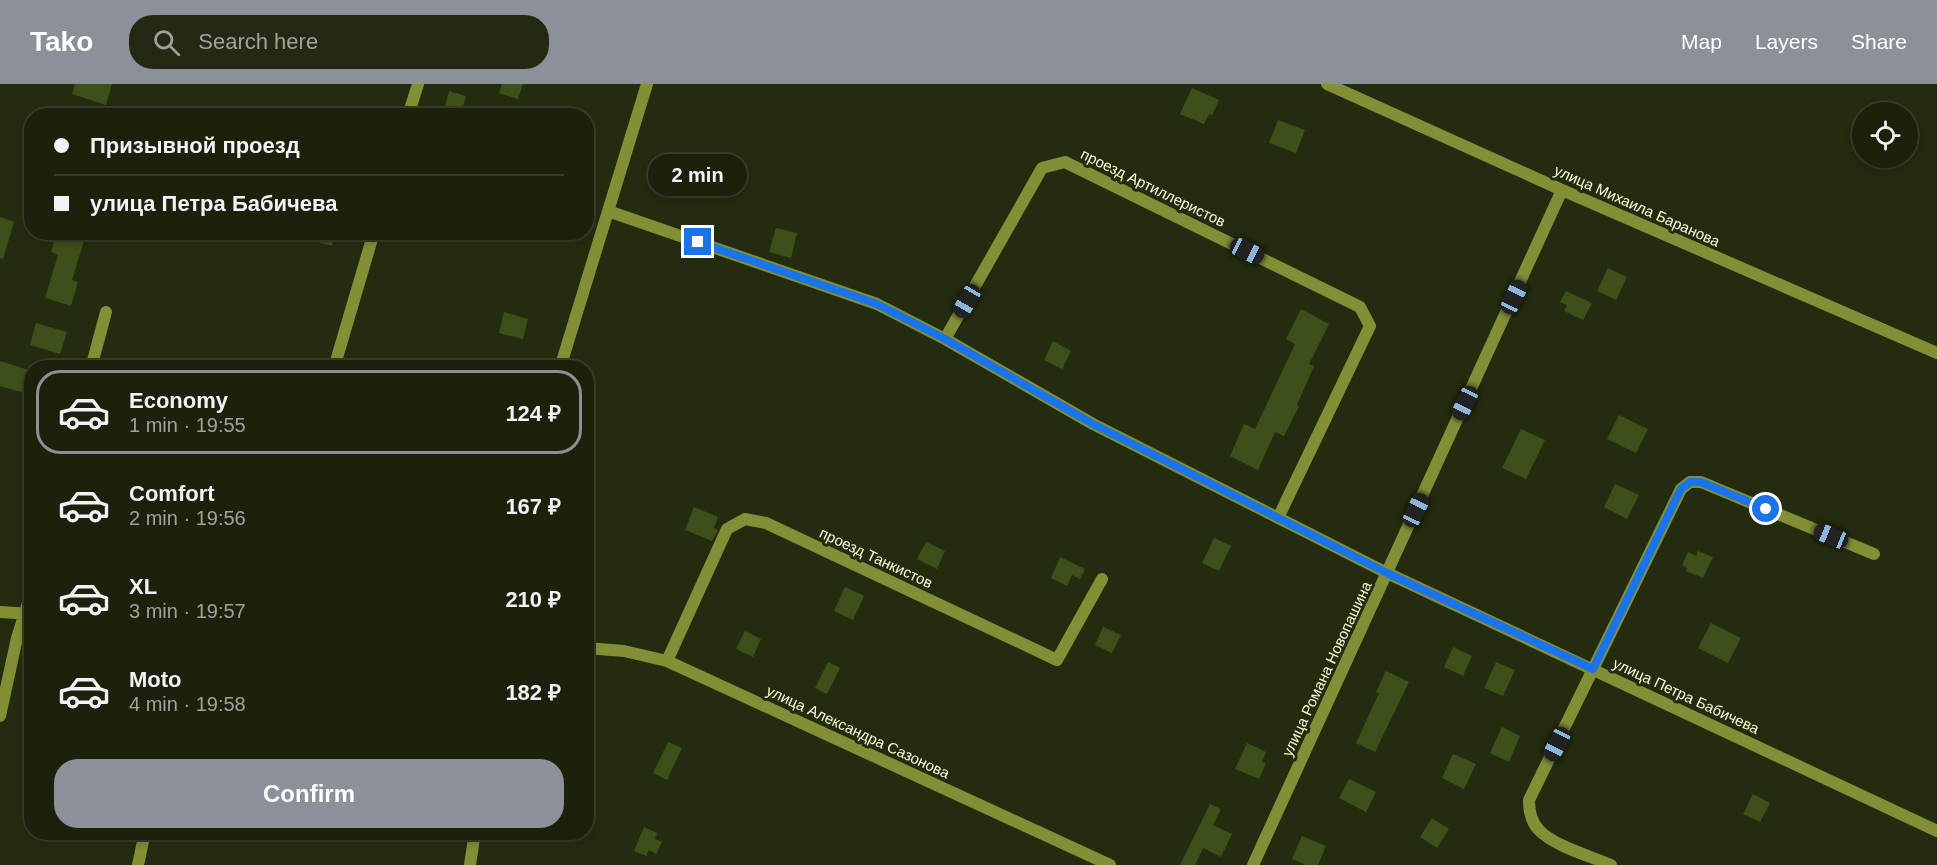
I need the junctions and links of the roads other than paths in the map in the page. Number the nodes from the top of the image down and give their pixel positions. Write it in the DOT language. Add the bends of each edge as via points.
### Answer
graph roads {
  1 [pos="418,84"];
  2 [pos="647,84"];
  3 [pos="1327,84"];
  4 [pos="410,108"];
  5 [pos="1562,190"];
  6 [pos="608,211"];
  7 [pos="372,240"];
  8 [pos="106,312"];
  9 [pos="945,339"];
  10 [pos="1937,353"];
  11 [pos="93,360"];
  12 [pos="336,360"];
  13 [pos="562,360"];
  14 [pos="1278,518"];
  15 [pos="1874,554"];
  16 [pos="1387,573"];
  17 [pos="1102,579"];
  18 [pos="0,612"];
  19 [pos="24,613"];
  20 [pos="24,622"];
  21 [pos="594,649"];
  22 [pos="667,661"];
  23 [pos="1593,669"];
  24 [pos="0,716"];
  25 [pos="1937,831"];
  26 [pos="143,840"];
  27 [pos="474,840"];
  28 [pos="138,865"];
  29 [pos="470,865"];
  30 [pos="1110,865"];
  31 [pos="1253,865"];
  32 [pos="1611,865"];
  1 -- 4 [label="street"];
  2 -- 6 [label="street"];
  3 -- 5 [label="street, улица Михаила Баранова"];
  5 -- 10 [label="street, улица Михаила Баранова"];
  5 -- 16 [label="street, улица Романа Новопашина"];
  6 -- 9 [label="street, улица Петра Бабичева" via="877,304"];
  6 -- 13 [label="street"];
  7 -- 12 [label="street"];
  8 -- 11 [label="street"];
  9 -- 14 [label="street, улица Петра Бабичева" via="1093,424"];
  9 -- 14 [label="street, проезд Артиллеристов" via="1042,168 1065,162 1329,290 1360,307 1370,326"];
  14 -- 16 [label="street, улица Петра Бабичева"];
  15 -- 23 [label="street" via="1701,482 1690,482 1681,489"];
  16 -- 23 [label="street, улица Петра Бабичева"];
  16 -- 31 [label="street, улица Романа Новопашина"];
  17 -- 22 [label="street, проезд Танкистов" via="1057,660 766,524 745,519 727,529"];
  18 -- 19 [label="street"];
  20 -- 24 [label="street"];
  21 -- 22 [label="street, улица Александра Сазонова"];
  22 -- 30 [label="street, улица Александра Сазонова"];
  23 -- 25 [label="street, улица Петра Бабичева"];
  23 -- 32 [label="street" via="1529,800 1529,811 1538,830 1550,839"];
  26 -- 28 [label="street"];
  27 -- 29 [label="street"];
}
